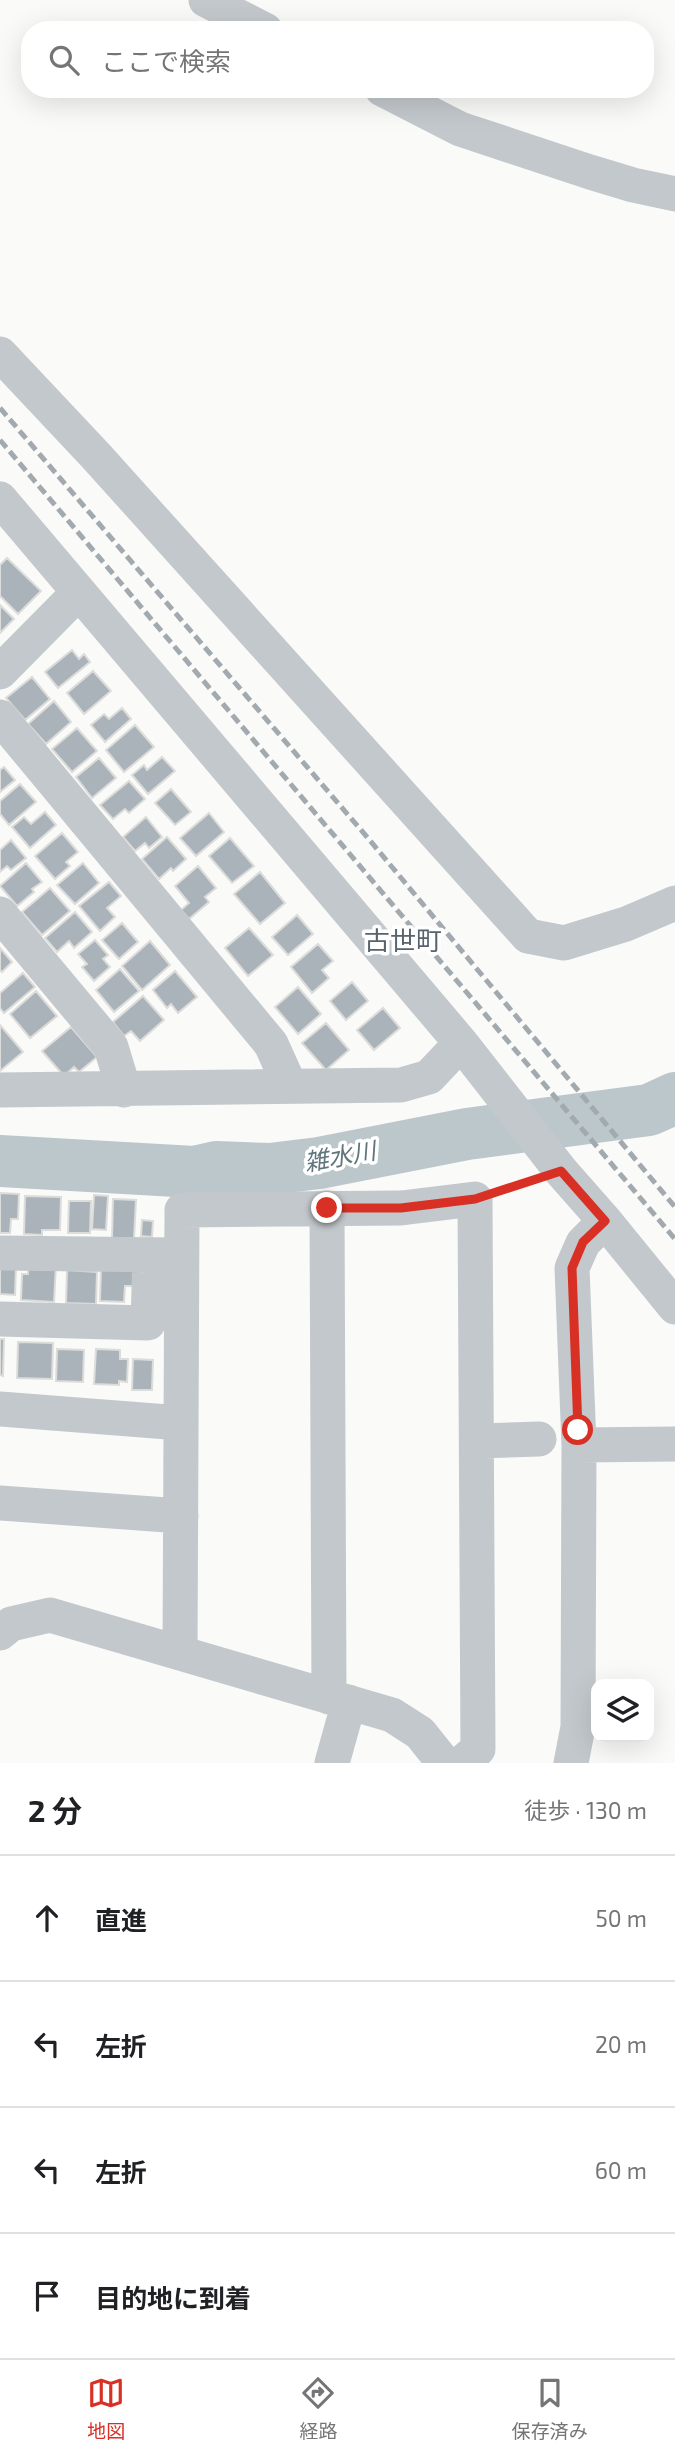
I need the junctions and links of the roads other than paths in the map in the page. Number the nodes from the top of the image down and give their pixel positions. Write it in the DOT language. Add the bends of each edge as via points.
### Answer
graph roads {
  1 [pos="206,0"];
  2 [pos="247,21"];
  3 [pos="400,98"];
  4 [pos="675,194"];
  5 [pos="0,354"];
  6 [pos="4,512"];
  7 [pos="78,593"];
  8 [pos="0,672"];
  9 [pos="0,717"];
  10 [pos="675,903"];
  11 [pos="0,914"];
  12 [pos="461,1043"];
  13 [pos="290,1086"];
  14 [pos="0,1090"];
  15 [pos="124,1090"];
  16 [pos="327,1208"];
  17 [pos="605,1221"];
  18 [pos="0,1253"];
  19 [pos="166,1255"];
  20 [pos="675,1307"];
  21 [pos="0,1319"];
  22 [pos="0,1409"];
  23 [pos="181,1423"];
  24 [pos="539,1439"];
  25 [pos="478,1441"];
  26 [pos="675,1444"];
  27 [pos="579,1445"];
  28 [pos="0,1503"];
  29 [pos="181,1516"];
  30 [pos="0,1633"];
  31 [pos="180,1653"];
  32 [pos="339,1700"];
  33 [pos="332,1763"];
  34 [pos="444,1763"];
  35 [pos="462,1763"];
  36 [pos="571,1763"];
  1 -- 2 [label="street"];
  3 -- 4 [label="street" via="460,129 601,176"];
  5 -- 10 [label="street" via="528,936 564,943"];
  6 -- 7 [label="street"];
  7 -- 8 [label="street"];
  7 -- 12 [label="street"];
  9 -- 13 [label="street" via="271,1044"];
  11 -- 15 [label="street" via="111,1047"];
  12 -- 13 [label="street" via="429,1077 401,1085"];
  12 -- 17 [label="street"];
  13 -- 15 [label="street"];
  14 -- 15 [label="street"];
  16 -- 19 [label="street" via="183,1210"];
  16 -- 25 [label="street" via="401,1208 475,1199"];
  16 -- 32 [label="street"];
  17 -- 20 [label="street"];
  17 -- 27 [label="street" via="583,1242 572,1268"];
  18 -- 19 [label="street"];
  19 -- 21 [label="street" via="148,1323"];
  19 -- 23 [label="street"];
  22 -- 23 [label="street"];
  23 -- 29 [label="street"];
  24 -- 25 [label="street"];
  25 -- 35 [label="street" via="478,1749"];
  26 -- 27 [label="street"];
  27 -- 36 [label="street" via="578,1727"];
  28 -- 29 [label="street"];
  29 -- 31 [label="street"];
  30 -- 31 [label="street" via="11,1624 50,1615"];
  31 -- 32 [label="street"];
  32 -- 33 [label="street"];
  32 -- 34 [label="street" via="392,1715 420,1733"];
}
